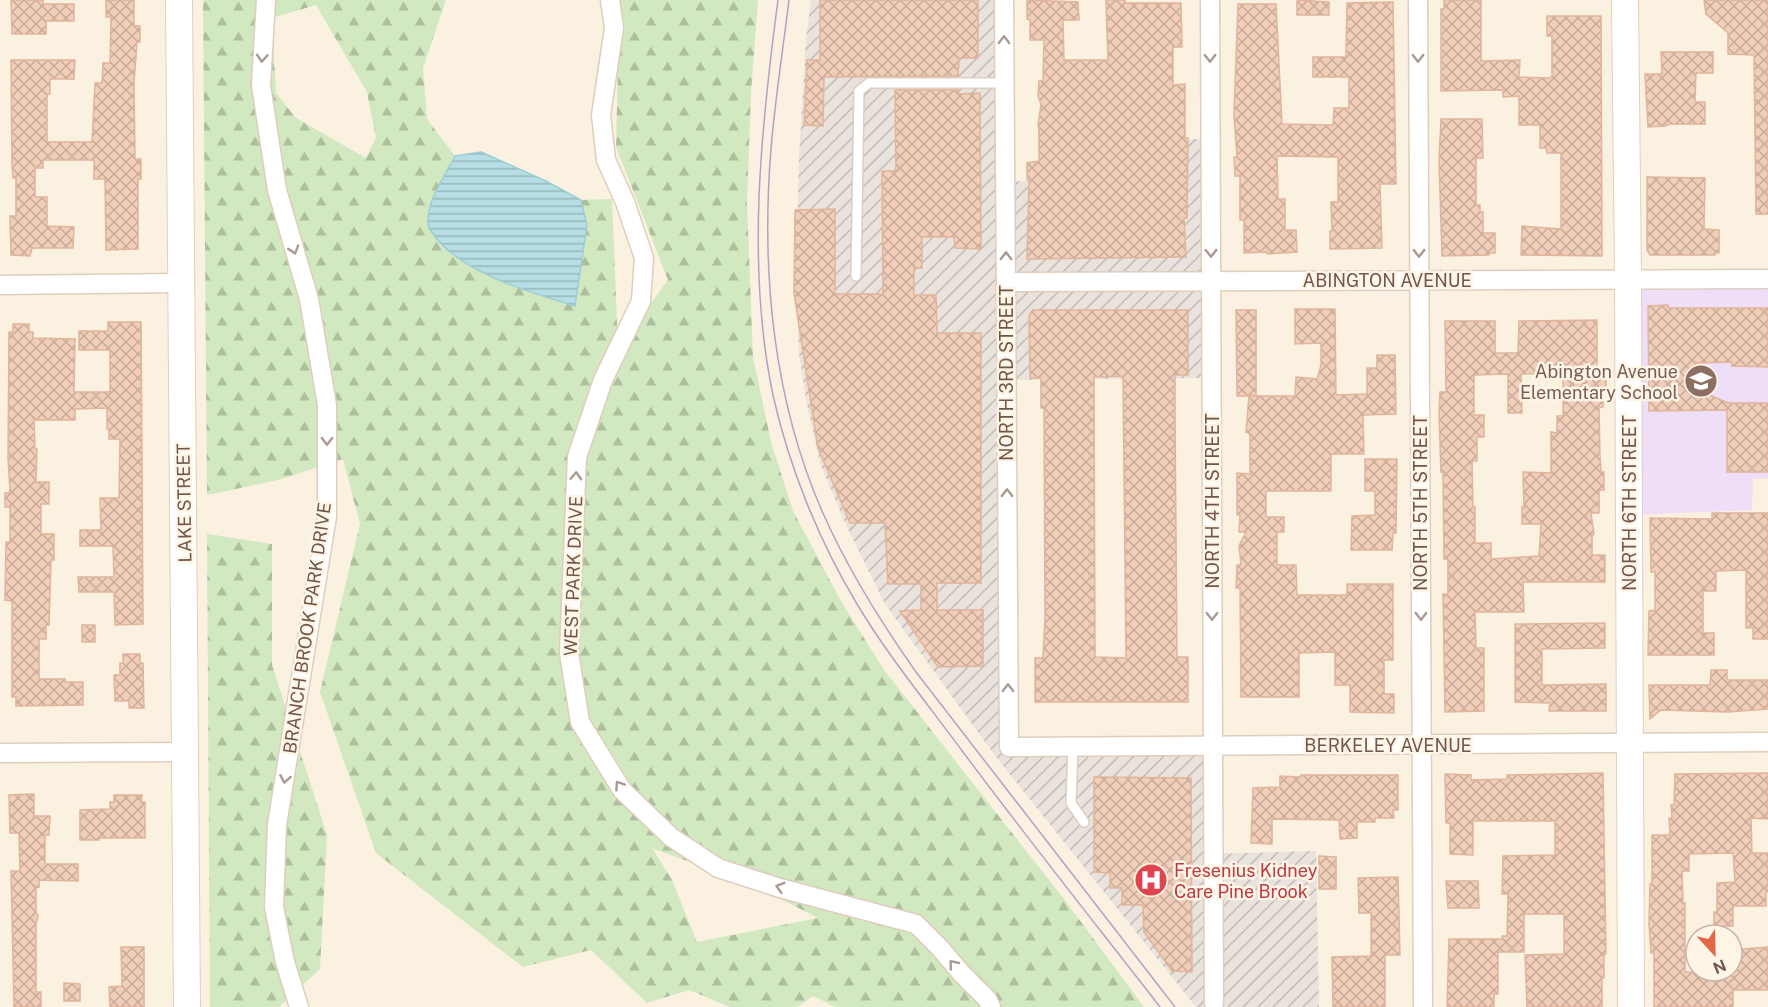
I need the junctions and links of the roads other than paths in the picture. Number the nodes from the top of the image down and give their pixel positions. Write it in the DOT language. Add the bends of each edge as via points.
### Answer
graph roads {
  1 [pos="179,0"];
  2 [pos="266,0"];
  3 [pos="610,0"];
  4 [pos="1004,0"];
  5 [pos="1210,0"];
  6 [pos="1418,0"];
  7 [pos="1625,0"];
  8 [pos="1004,83"];
  9 [pos="856,276"];
  10 [pos="1628,279"];
  11 [pos="1768,279"];
  12 [pos="1419,280"];
  13 [pos="1211,281"];
  14 [pos="1006,282"];
  15 [pos="181,283"];
  16 [pos="0,285"];
  17 [pos="1768,742"];
  18 [pos="1630,743"];
  19 [pos="1421,744"];
  20 [pos="1213,746"];
  21 [pos="1009,747"];
  22 [pos="1073,747"];
  23 [pos="186,752"];
  24 [pos="0,753"];
  25 [pos="1084,822"];
  26 [pos="1214,1003"];
  27 [pos="188,1007"];
  28 [pos="299,1007"];
  29 [pos="991,1007"];
  30 [pos="1423,1007"];
  31 [pos="1631,1007"];
  1 -- 15 [label="street, LAKE STREET"];
  2 -- 28 [label="street, BRANCH BROOK PARK DRIVE, one-way" via="261,85 276,190 309,299 327,405 327,516 277,825 274,908"];
  29 -- 3 [label="street, WEST PARK DRIVE, one-way" via="916,924 718,868 671,837 622,790 580,722 569,653 577,457 603,380 641,301 644,258 626,202 606,160 601,115 614,28"];
  8 -- 4 [label="street, NORTH 3RD STREET, one-way"];
  5 -- 13 [label="street, NORTH 4TH STREET, one-way"];
  6 -- 12 [label="street, NORTH 5TH STREET, one-way"];
  7 -- 10 [label="street, NORTH 6TH STREET"];
  8 -- 9 [label="lane" via="869,83 858,91"];
  14 -- 8 [label="street, NORTH 3RD STREET, one-way"];
  10 -- 11 [label="street, ABINGTON AVENUE"];
  10 -- 12 [label="street, ABINGTON AVENUE"];
  10 -- 18 [label="street, NORTH 6TH STREET"];
  12 -- 13 [label="street, ABINGTON AVENUE"];
  12 -- 19 [label="street, NORTH 5TH STREET, one-way"];
  13 -- 14 [label="street, ABINGTON AVENUE"];
  13 -- 20 [label="street, NORTH 4TH STREET, one-way"];
  21 -- 14 [label="street, NORTH 3RD STREET, one-way"];
  15 -- 16 [label="street"];
  15 -- 23 [label="street, LAKE STREET"];
  17 -- 18 [label="street, BERKELEY AVENUE"];
  18 -- 19 [label="street, BERKELEY AVENUE"];
  18 -- 31 [label="street, NORTH 6TH STREET"];
  19 -- 20 [label="street, BERKELEY AVENUE"];
  19 -- 30 [label="street, NORTH 5TH STREET"];
  20 -- 22 [label="street, BERKELEY AVENUE"];
  20 -- 26 [label="street, NORTH 4TH STREET"];
  21 -- 22 [label="street, BERKELEY AVENUE"];
  22 -- 25 [label="lane" via="1071,803"];
  23 -- 24 [label="street"];
  23 -- 27 [label="street, LAKE STREET"];
}
